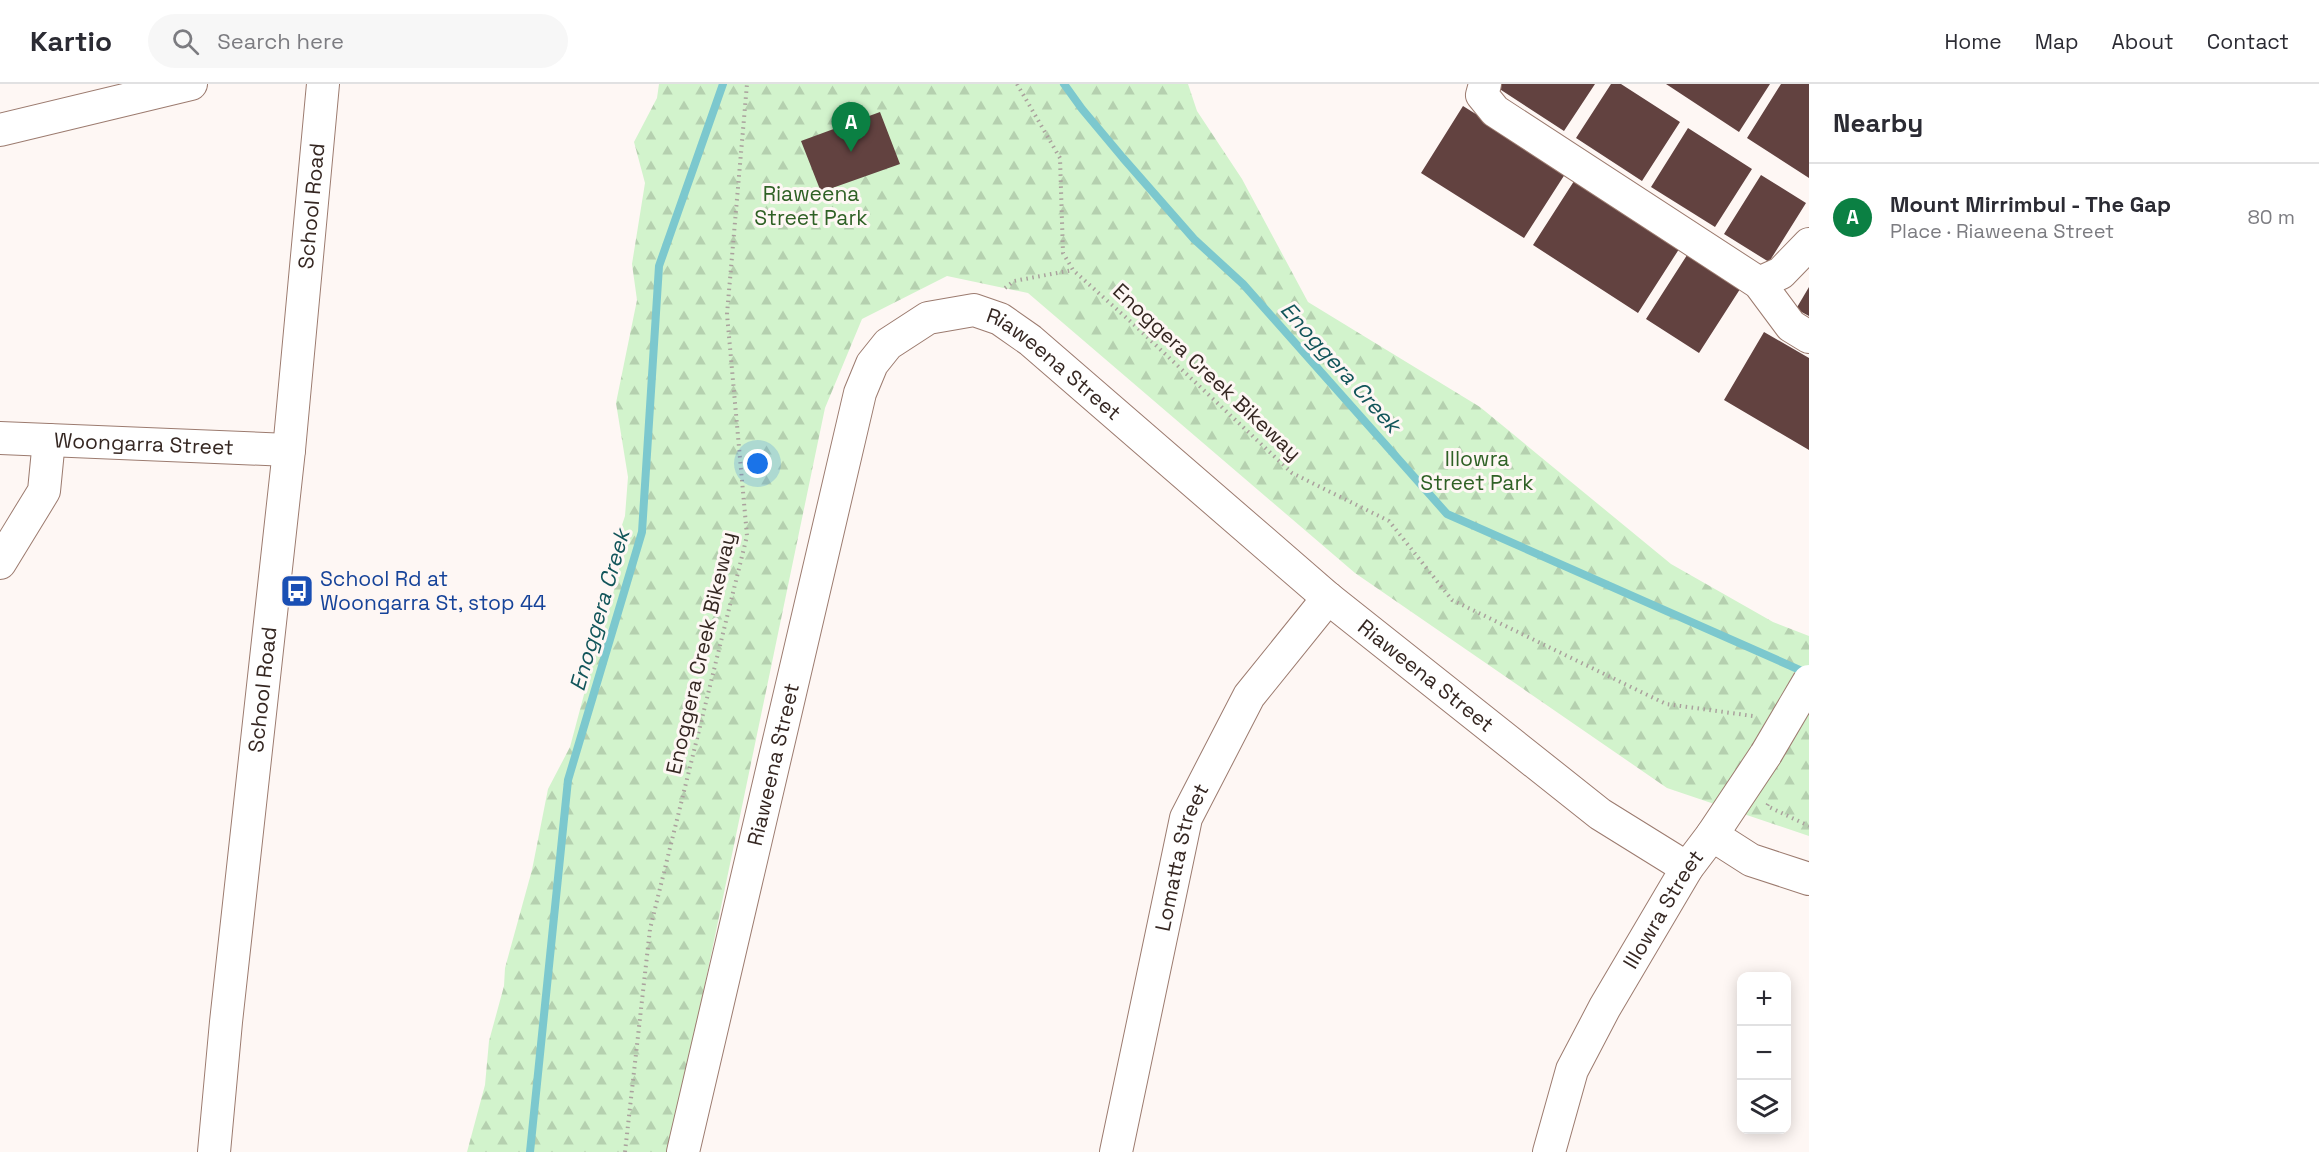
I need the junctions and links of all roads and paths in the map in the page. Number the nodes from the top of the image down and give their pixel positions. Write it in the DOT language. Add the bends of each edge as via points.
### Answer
graph roads {
  1 [pos="191,84"];
  2 [pos="747,84"];
  3 [pos="1017,84"];
  4 [pos="1485,84"];
  5 [pos="318,85"];
  6 [pos="0,130"];
  7 [pos="1809,244"];
  8 [pos="1073,270"];
  9 [pos="1760,283"];
  10 [pos="974,310"];
  11 [pos="1809,337"];
  12 [pos="0,438"];
  13 [pos="49,440"];
  14 [pos="289,450"];
  15 [pos="0,563"];
  16 [pos="1328,598"];
  17 [pos="1809,681"];
  18 [pos="1757,717"];
  19 [pos="1772,796"];
  20 [pos="1809,826"];
  21 [pos="1712,835"];
  22 [pos="1687,868"];
  23 [pos="1809,879"];
  24 [pos="214,1152"];
  25 [pos="625,1152"];
  26 [pos="683,1152"];
  27 [pos="1116,1152"];
  28 [pos="1549,1152"];
  1 -- 6 [label="street"];
  2 -- 25 [label="path, Enoggera Creek Bikeway" via="727,314 747,536 650,929"];
  3 -- 8 [label="path, Enoggera Creek Bikeway" via="1060,158 1063,253"];
  4 -- 9 [label="street" via="1482,95 1495,111"];
  5 -- 14 [label="street, School Road"];
  7 -- 9 [label="street" via="1781,273"];
  8 -- 10 [label="path" via="1014,281"];
  8 -- 18 [label="path, Enoggera Creek Bikeway" via="1292,473 1389,521 1452,600 1666,704"];
  9 -- 11 [label="street" via="1791,326"];
  10 -- 16 [label="street, Riaweena Street" via="1000,320 1030,340"];
  10 -- 26 [label="street, Riaweena Street" via="928,318 888,344 872,364 860,393"];
  12 -- 13 [label="street, Woongarra Street"];
  13 -- 14 [label="street, Woongarra Street"];
  13 -- 15 [label="street" via="44,491"];
  14 -- 24 [label="street, School Road"];
  16 -- 22 [label="street, Riaweena Street" via="1600,814"];
  16 -- 27 [label="street, Lomatta Street" via="1249,696 1186,818"];
  17 -- 21 [label="street, Illowra Street, bridge"];
  19 -- 20 [label="path" via="1767,806"];
  21 -- 22 [label="street, Illowra Street"];
  21 -- 23 [label="street" via="1751,860"];
  22 -- 28 [label="street, Illowra Street" via="1572,1070"];
}
